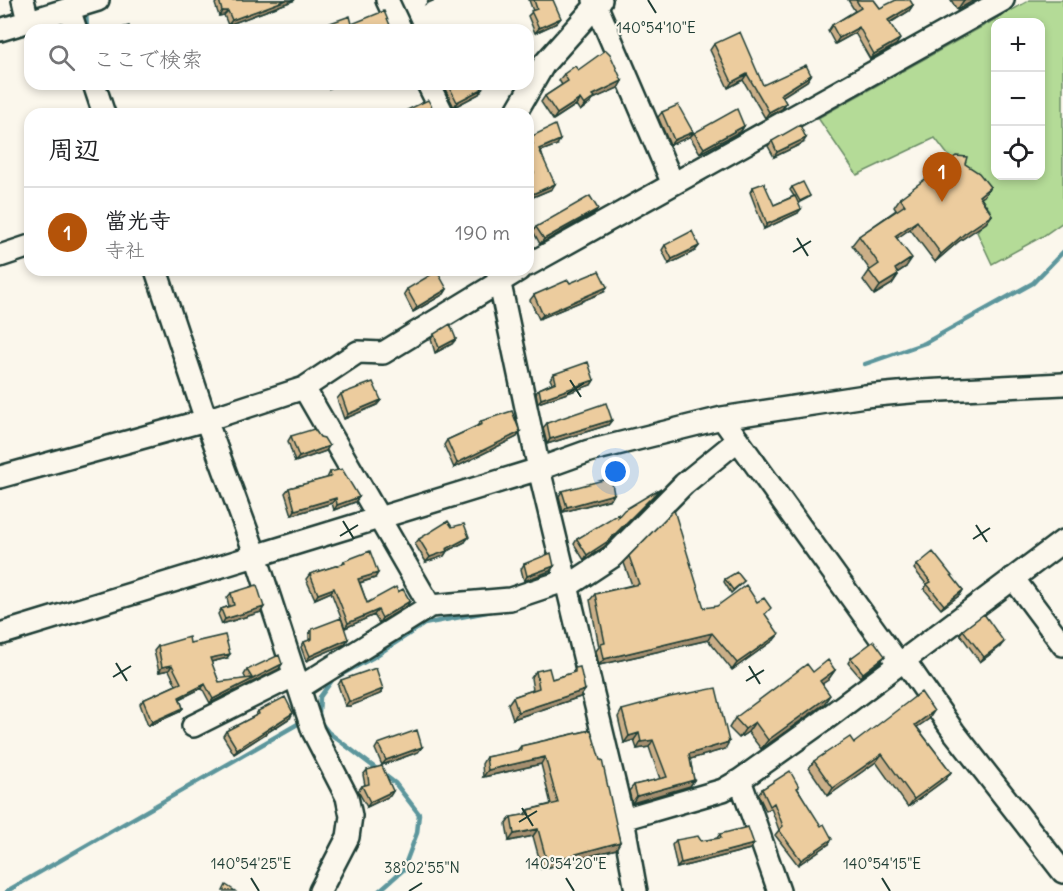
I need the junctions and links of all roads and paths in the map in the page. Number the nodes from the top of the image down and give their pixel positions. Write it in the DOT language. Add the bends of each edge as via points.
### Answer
graph roads {
  1 [pos="22,0"];
  2 [pos="98,0"];
  3 [pos="387,0"];
  4 [pos="1003,0"];
  5 [pos="597,1"];
  6 [pos="69,9"];
  7 [pos="28,21"];
  8 [pos="74,24"];
  9 [pos="398,24"];
  10 [pos="0,30"];
  11 [pos="534,81"];
  12 [pos="96,90"];
  13 [pos="431,90"];
  14 [pos="529,90"];
  15 [pos="102,108"];
  16 [pos="440,108"];
  17 [pos="518,108"];
  18 [pos="673,184"];
  19 [pos="24,248"];
  20 [pos="0,256"];
  21 [pos="534,262"];
  22 [pos="158,276"];
  23 [pos="498,276"];
  24 [pos="1063,384"];
  25 [pos="304,388"];
  26 [pos="722,418"];
  27 [pos="207,420"];
  28 [pos="733,443"];
  29 [pos="539,469"];
  30 [pos="0,477"];
  31 [pos="379,518"];
  32 [pos="1063,541"];
  33 [pos="256,556"];
  34 [pos="1013,578"];
  35 [pos="568,583"];
  36 [pos="430,606"];
  37 [pos="0,634"];
  38 [pos="1063,645"];
  39 [pos="901,662"];
  40 [pos="297,681"];
  41 [pos="194,726"];
  42 [pos="740,780"];
  43 [pos="623,819"];
  44 [pos="1062,867"];
  45 [pos="320,891"];
  46 [pos="636,891"];
  47 [pos="779,891"];
  1 -- 7 [label="street"];
  2 -- 6 [label="street"];
  3 -- 9 [label="street"];
  4 -- 18 [label="street"];
  5 -- 11 [label="street"];
  5 -- 18 [label="street"];
  6 -- 7 [label="street"];
  6 -- 8 [label="street"];
  7 -- 10 [label="street"];
  12 -- 15 [label="street"];
  13 -- 16 [label="street"];
  14 -- 17 [label="street"];
  18 -- 21 [label="street"];
  19 -- 20 [label="street"];
  22 -- 27 [label="street"];
  23 -- 25 [label="street" via="383,353 358,352"];
  23 -- 29 [label="street"];
  24 -- 26 [label="street" via="865,396"];
  25 -- 27 [label="street"];
  25 -- 31 [label="street"];
  26 -- 28 [label="street"];
  26 -- 29 [label="street" via="589,451"];
  27 -- 30 [label="street"];
  27 -- 33 [label="street"];
  28 -- 35 [label="street" via="684,484 612,557"];
  28 -- 39 [label="street"];
  29 -- 31 [label="street"];
  29 -- 35 [label="street"];
  31 -- 33 [label="street"];
  31 -- 36 [label="street"];
  32 -- 34 [label="street"];
  33 -- 37 [label="street"];
  33 -- 40 [label="street"];
  34 -- 38 [label="street"];
  34 -- 39 [label="street"];
  35 -- 36 [label="street" via="510,599"];
  35 -- 43 [label="street"];
  36 -- 40 [label="street"];
  39 -- 42 [label="street"];
  39 -- 44 [label="street"];
  40 -- 41 [label="street"];
  40 -- 45 [label="street" via="313,731 347,797 351,816 348,837"];
  42 -- 43 [label="street" via="723,790"];
  42 -- 47 [label="street"];
  43 -- 46 [label="street"];
}
